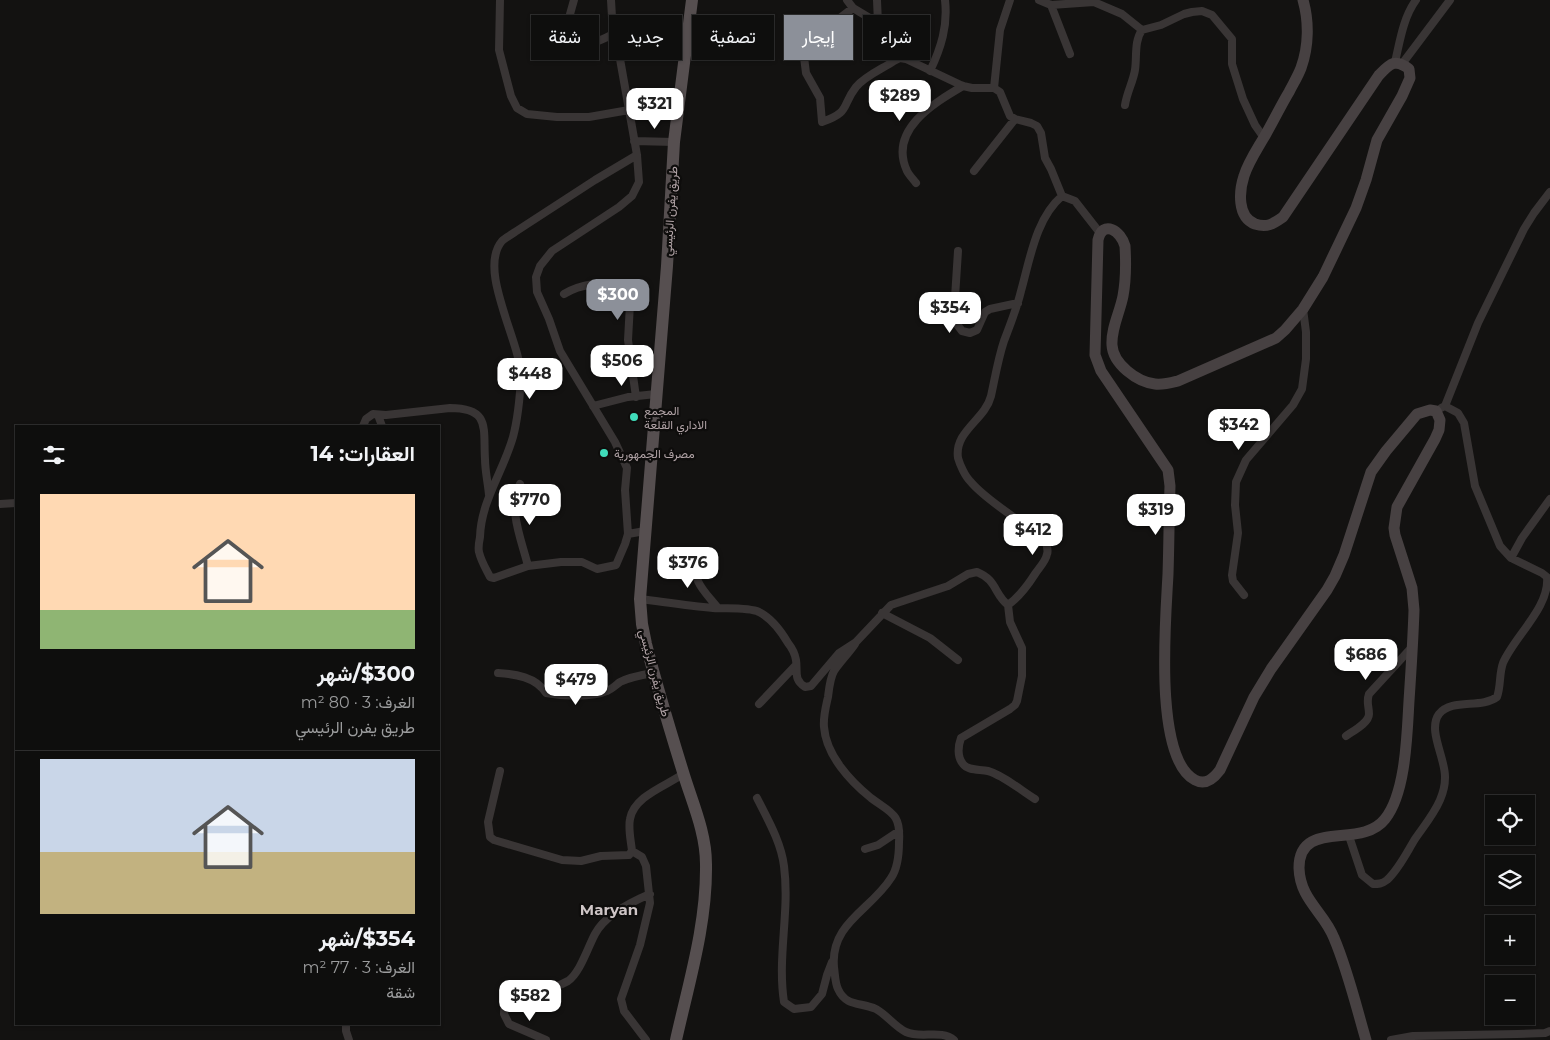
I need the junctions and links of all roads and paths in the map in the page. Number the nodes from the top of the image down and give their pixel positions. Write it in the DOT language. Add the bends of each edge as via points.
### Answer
graph roads {
  1 [pos="500,0"];
  2 [pos="574,0"];
  3 [pos="611,0"];
  4 [pos="692,0"];
  5 [pos="847,0"];
  6 [pos="877,0"];
  7 [pos="945,0"];
  8 [pos="1010,0"];
  9 [pos="1039,0"];
  10 [pos="1303,0"];
  11 [pos="1416,0"];
  12 [pos="1450,0"];
  13 [pos="1094,1"];
  14 [pos="1050,5"];
  15 [pos="853,8"];
  16 [pos="612,15"];
  17 [pos="865,15"];
  18 [pos="878,15"];
  19 [pos="1142,30"];
  20 [pos="609,36"];
  21 [pos="1070,54"];
  22 [pos="620,60"];
  23 [pos="894,61"];
  24 [pos="1399,63"];
  25 [pos="930,71"];
  26 [pos="963,86"];
  27 [pos="994,88"];
  28 [pos="1125,105"];
  29 [pos="629,110"];
  30 [pos="1015,120"];
  31 [pos="1264,138"];
  32 [pos="634,141"];
  33 [pos="674,142"];
  34 [pos="637,155"];
  35 [pos="974,171"];
  36 [pos="916,183"];
  37 [pos="1550,192"];
  38 [pos="1062,196"];
  39 [pos="1100,233"];
  40 [pos="958,251"];
  41 [pos="564,294"];
  42 [pos="1018,303"];
  43 [pos="1304,309"];
  44 [pos="656,394"];
  45 [pos="636,396"];
  46 [pos="593,406"];
  47 [pos="1440,408"];
  48 [pos="378,414"];
  49 [pos="363,425"];
  50 [pos="382,425"];
  51 [pos="520,484"];
  52 [pos="489,497"];
  53 [pos="1550,499"];
  54 [pos="15,503"];
  55 [pos="0,504"];
  56 [pos="645,531"];
  57 [pos="628,534"];
  58 [pos="694,555"];
  59 [pos="1511,558"];
  60 [pos="528,566"];
  61 [pos="1548,576"];
  62 [pos="1244,595"];
  63 [pos="640,600"];
  64 [pos="1008,605"];
  65 [pos="718,608"];
  66 [pos="882,613"];
  67 [pos="856,642"];
  68 [pos="1413,646"];
  69 [pos="958,660"];
  70 [pos="796,665"];
  71 [pos="498,672"];
  72 [pos="654,673"];
  73 [pos="759,704"];
  74 [pos="1346,736"];
  75 [pos="500,771"];
  76 [pos="683,774"];
  77 [pos="757,798"];
  78 [pos="1035,799"];
  79 [pos="899,831"];
  80 [pos="1349,836"];
  81 [pos="865,849"];
  82 [pos="632,851"];
  83 [pos="650,894"];
  84 [pos="833,960"];
  85 [pos="346,1025"];
  86 [pos="1550,1031"];
  87 [pos="350,1040"];
  88 [pos="546,1040"];
  89 [pos="646,1040"];
  90 [pos="676,1040"];
  91 [pos="954,1040"];
  92 [pos="1366,1040"];
  93 [pos="1391,1040"];
  1 -- 29 [label="street" via="499,50 517,108 527,114 557,117 589,117"];
  2 -- 20 [label="street" via="563,40 584,45"];
  3 -- 16 [label="street"];
  4 -- 33 [label="main road, طريق يفرن الرئيسي"];
  5 -- 15 [label="street"];
  6 -- 18 [label="street"];
  7 -- 25 [label="street" via="945,29"];
  8 -- 27 [label="street" via="1000,30"];
  9 -- 14 [label="street"];
  10 -- 31 [label="street" via="1307,30 1301,68"];
  11 -- 24 [label="street" via="1400,41"];
  12 -- 24 [label="street"];
  13 -- 14 [label="street"];
  13 -- 19 [label="street" via="1122,14"];
  14 -- 21 [label="street"];
  15 -- 17 [label="street"];
  15 -- 23 [label="street" via="811,40 804,57 806,73 820,98 822,122 835,118 845,109 856,87"];
  19 -- 28 [label="street"];
  19 -- 31 [label="street" via="1192,12 1212,15 1232,39 1232,64 1243,99"];
  22 -- 29 [label="street"];
  23 -- 25 [label="street" via="906,59"];
  24 -- 31 [label="street" via="1388,66 1379,75 1283,217 1272,225 1263,226 1252,222 1245,214 1240,195 1244,175"];
  24 -- 43 [label="street" via="1409,69 1410,78 1378,140 1352,217"];
  25 -- 26 [label="street"];
  26 -- 27 [label="street"];
  26 -- 36 [label="street" via="942,98 906,133 903,157 907,171"];
  27 -- 30 [label="street" via="1000,92 1006,109"];
  29 -- 32 [label="street"];
  30 -- 35 [label="street"];
  30 -- 38 [label="street" via="1037,126 1045,158"];
  32 -- 33 [label="street"];
  32 -- 34 [label="street"];
  33 -- 44 [label="main road, طريق يفرن الرئيسي"];
  34 -- 46 [label="street" via="639,182 632,196 552,251 536,277 537,292 560,350"];
  34 -- 52 [label="street" via="515,232 502,241 497,251 497,294 520,360 521,376 513,437"];
  37 -- 47 [label="street" via="1524,229"];
  38 -- 39 [label="street" via="1075,201"];
  38 -- 42 [label="street" via="1054,203 1038,236 1025,270"];
  39 -- 43 [label="street" via="1108,229 1118,233 1124,246 1125,283 1112,336 1114,356 1131,374 1153,384 1178,381 1276,338"];
  39 -- 47 [label="street" via="1094,347 1097,364 1164,462 1170,476 1164,653 1167,708 1173,745 1191,778 1198,782 1206,782 1220,770 1254,697 1327,590 1344,555 1371,472 1417,414"];
  40 -- 42 [label="street" via="954,313 962,331 970,333 977,330 985,312 990,309"];
  41 -- 45 [label="street" via="588,284 628,283 631,286 628,340"];
  42 -- 64 [label="street" via="999,358 990,400 963,434 958,447 960,465 969,480 1046,544 1045,559"];
  43 -- 62 [label="street" via="1306,359 1302,389 1293,405 1246,460 1236,482 1238,533 1232,575 1233,582"];
  44 -- 45 [label="street"];
  44 -- 56 [label="main road, طريق يفرن الرئيسي"];
  45 -- 46 [label="street"];
  46 -- 57 [label="street" via="627,468"];
  47 -- 59 [label="street" via="1462,417 1475,486 1500,546"];
  47 -- 68 [label="street" via="1437,434 1397,507 1394,522 1396,542 1412,588"];
  48 -- 49 [label="street" via="370,416"];
  48 -- 50 [label="street"];
  48 -- 52 [label="street" via="459,408 479,416 485,428"];
  51 -- 60 [label="street" via="514,505"];
  52 -- 60 [label="street" via="480,524 479,552 490,577"];
  53 -- 59 [label="street"];
  54 -- 55 [label="street"];
  56 -- 57 [label="street"];
  56 -- 63 [label="main road, طريق يفرن الرئيسي"];
  57 -- 60 [label="street" via="616,565 597,568 582,562 561,562"];
  58 -- 65 [label="street" via="694,574 698,584"];
  59 -- 61 [label="street"];
  61 -- 80 [label="street" via="1548,590 1542,603 1503,664 1497,697 1486,703 1450,708 1438,716 1435,731 1446,776 1444,790 1430,818 1386,881 1372,884 1362,875"];
  63 -- 65 [label="street"];
  63 -- 72 [label="main road, طريق يفرن الرئيسي" via="642,624"];
  64 -- 66 [label="street" via="990,580 977,572 948,586 891,605"];
  64 -- 78 [label="street" via="1010,622 1022,648 1022,676 1017,701 1010,710 961,738 960,757 965,767 994,773"];
  65 -- 70 [label="street" via="748,609 769,619 794,652"];
  66 -- 67 [label="street"];
  66 -- 69 [label="street" via="930,638"];
  67 -- 70 [label="street" via="839,653 811,686 800,684 796,678"];
  67 -- 79 [label="street" via="834,671 826,707 825,733 836,761 856,784 891,811 897,818"];
  68 -- 74 [label="street" via="1369,694 1366,721"];
  68 -- 80 [label="street" via="1405,756 1396,795 1386,819 1378,826"];
  70 -- 73 [label="street"];
  71 -- 72 [label="street" via="531,680 546,693 571,695 592,695 637,676"];
  72 -- 76 [label="main road, طريق يفرن الرئيسي"];
  75 -- 82 [label="street" via="488,822 490,837 494,840 562,860 629,855"];
  76 -- 82 [label="street" via="634,807 629,820"];
  76 -- 90 [label="main road, طريق يفرن الرئيسي" via="698,814 706,864 702,924"];
  77 -- 84 [label="street" via="777,839 784,866 786,902 781,984 784,1002 794,1009 811,1007 822,994"];
  79 -- 81 [label="street"];
  79 -- 84 [label="street" via="892,878 870,905 858,912 842,931"];
  80 -- 92 [label="street" via="1317,839 1309,844 1302,853 1299,868 1304,893 1334,936"];
  82 -- 83 [label="street" via="642,857 646,866"];
  83 -- 88 [label="street" via="634,900 604,922 595,932 570,980 555,987 515,991 506,996 504,1014 509,1024"];
  83 -- 89 [label="street" via="640,945 622,999 624,1011"];
  84 -- 91 [label="street" via="837,989 847,1002 877,1010 906,1032 939,1034"];
  85 -- 87 [label="street"];
  86 -- 93 [label="street" via="1413,1036"];
}
